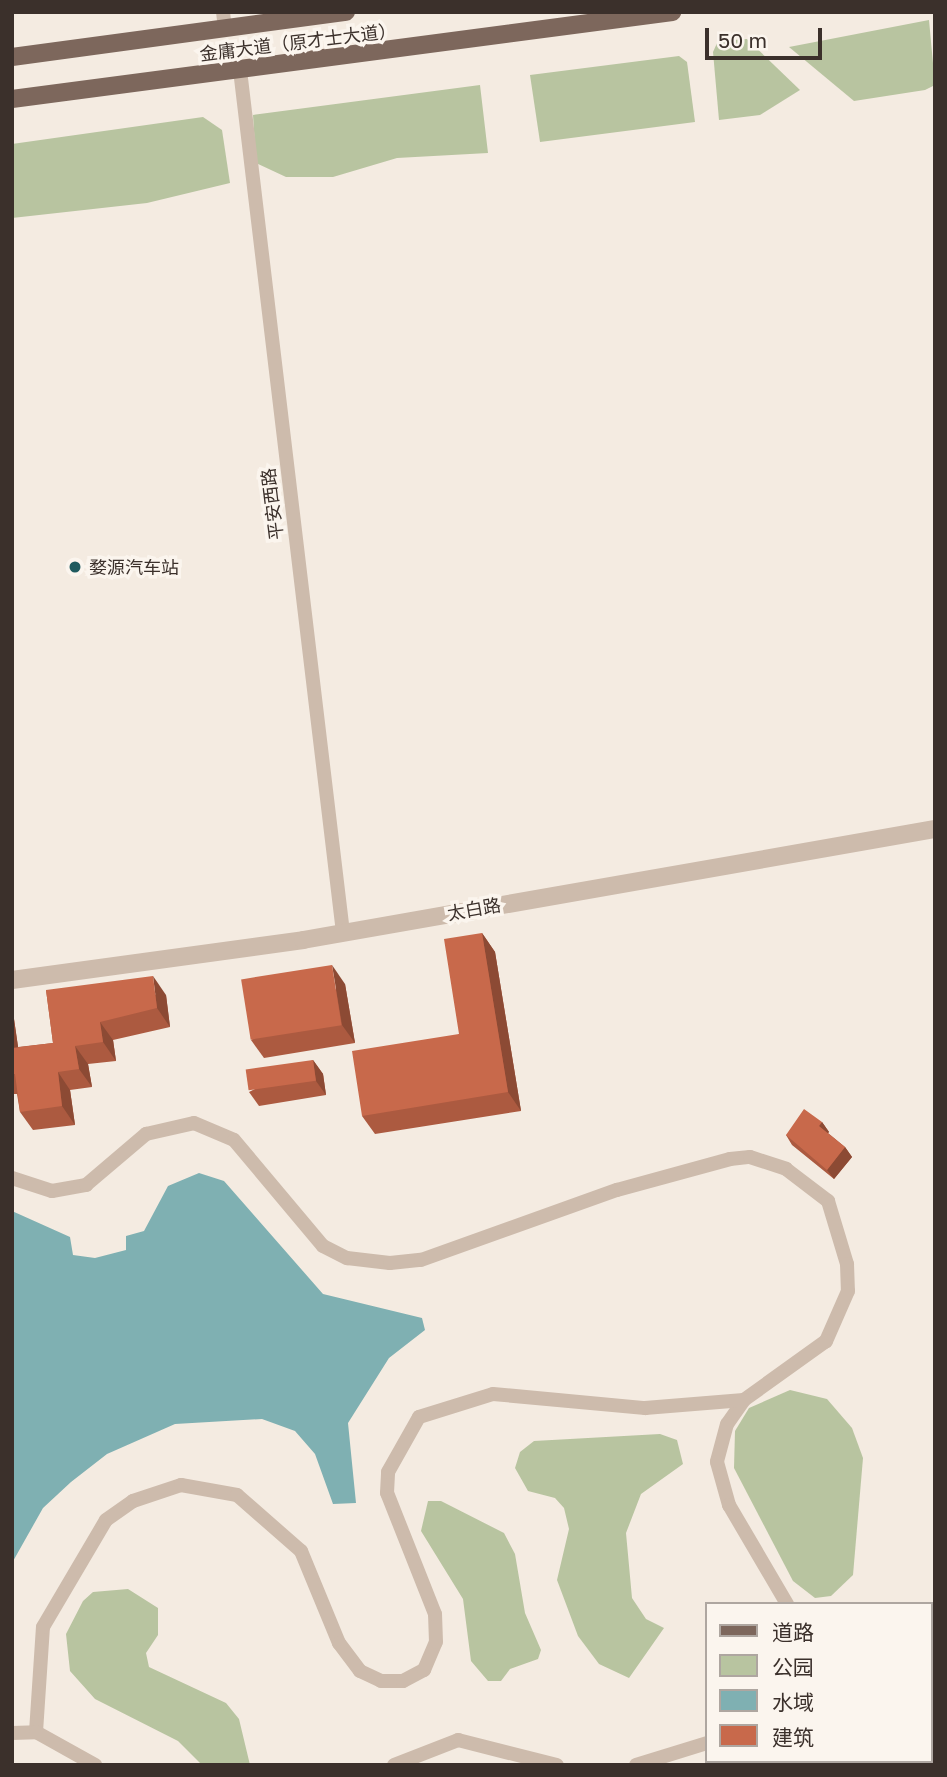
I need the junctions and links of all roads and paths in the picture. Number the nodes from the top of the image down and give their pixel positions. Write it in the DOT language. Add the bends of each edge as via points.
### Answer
graph roads {
  1 [pos="345,12"];
  2 [pos="673,12"];
  3 [pos="224,20"];
  4 [pos="12,57"];
  5 [pos="240,70"];
  6 [pos="12,99"];
  7 [pos="935,830"];
  8 [pos="343,933"];
  9 [pos="12,980"];
  10 [pos="12,1178"];
  11 [pos="744,1400"];
  12 [pos="786,1602"];
  13 [pos="36,1732"];
  14 [pos="12,1733"];
  15 [pos="706,1743"];
  16 [pos="530,1762"];
  17 [pos="95,1765"];
  18 [pos="394,1765"];
  19 [pos="557,1765"];
  20 [pos="636,1765"];
  1 -- 3 [label="main road, 金庸大道（原才士大道）"];
  2 -- 5 [label="main road, 金庸大道（原才士大道）"];
  3 -- 4 [label="main road, 金庸大道（原才士大道）"];
  5 -- 6 [label="main road, 金庸大道（原才士大道）"];
  5 -- 8 [label="street, 平安西路"];
  7 -- 8 [label="street, 太白路"];
  8 -- 9 [label="street, 太白路"];
  10 -- 11 [label="street" via="52,1191 86,1185 146,1134 194,1123 234,1140 323,1247 347,1258 390,1263 421,1260 630,1186 730,1159 767,1160 828,1201 847,1264 848,1291 826,1341"];
  11 -- 12 [label="street" via="720,1441 721,1484"];
  11 -- 13 [label="street" via="645,1408 493,1394 419,1417 388,1472 387,1493 435,1614 436,1642 424,1670 403,1681 381,1681 359,1671 339,1643 301,1551 237,1495 181,1485 132,1500 106,1520 43,1627"];
  13 -- 14 [label="street"];
  13 -- 17 [label="street"];
  15 -- 20 [label="street"];
  16 -- 18 [label="street" via="458,1740"];
  16 -- 19 [label="street"];
}
